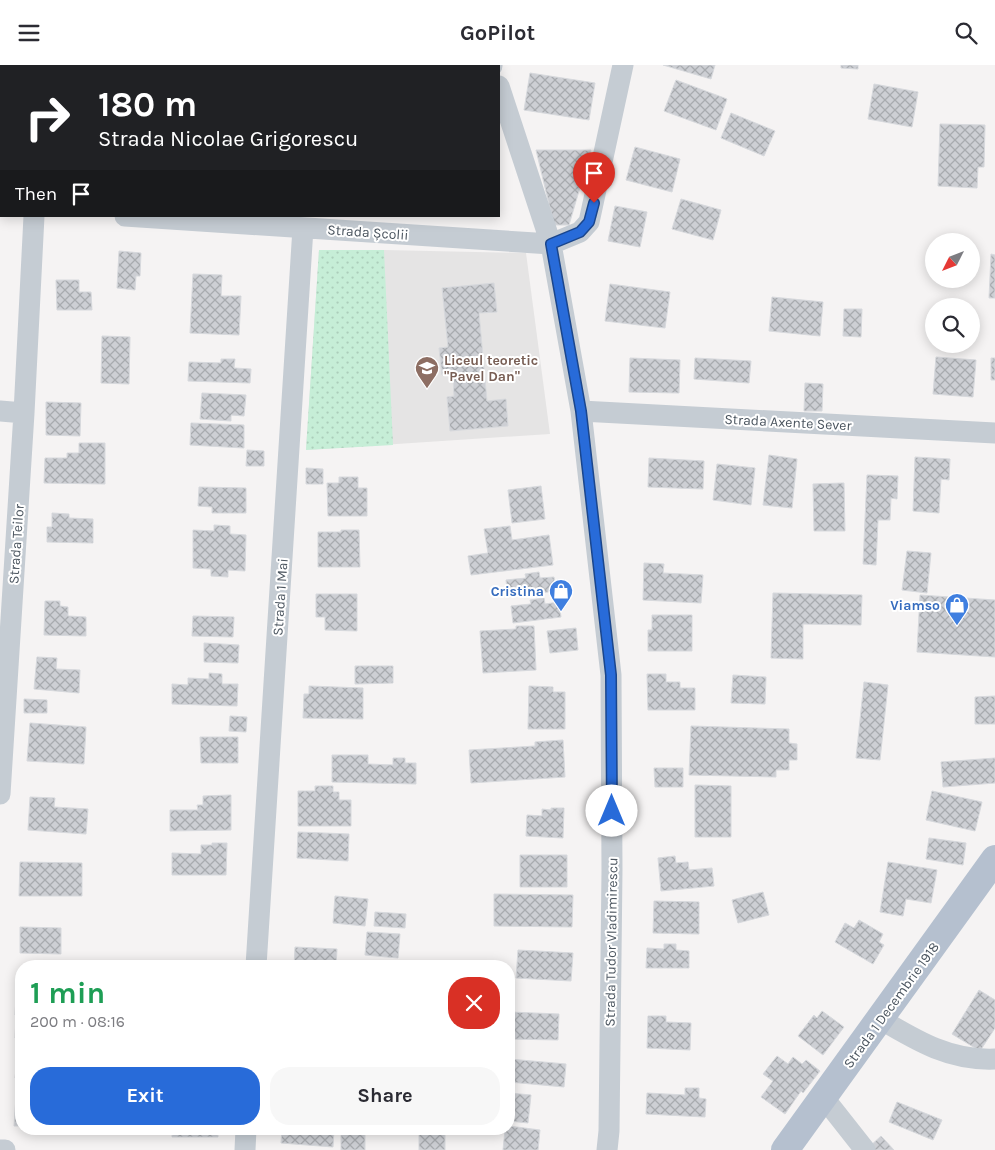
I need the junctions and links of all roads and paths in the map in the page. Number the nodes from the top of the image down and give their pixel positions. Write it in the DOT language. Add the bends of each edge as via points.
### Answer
graph roads {
  1 [pos="623,65"];
  2 [pos="500,89"];
  3 [pos="34,217"];
  4 [pos="140,217"];
  5 [pos="303,228"];
  6 [pos="551,244"];
  7 [pos="0,411"];
  8 [pos="581,411"];
  9 [pos="24,413"];
  10 [pos="995,433"];
  11 [pos="0,794"];
  12 [pos="995,859"];
  13 [pos="256,960"];
  14 [pos="880,1019"];
  15 [pos="995,1059"];
  16 [pos="824,1097"];
  17 [pos="246,1135"];
  18 [pos="0,1150"];
  19 [pos="5,1150"];
  20 [pos="245,1150"];
  21 [pos="607,1150"];
  22 [pos="785,1150"];
  23 [pos="866,1150"];
  1 -- 6 [label="street" via="589,222 580,232"];
  2 -- 6 [label="street, Strada Tudor Vladimirescu"];
  3 -- 9 [label="street, Strada Teilor"];
  4 -- 5 [label="street, Strada Școlii"];
  5 -- 6 [label="street, Strada Școlii"];
  5 -- 13 [label="street, Strada 1 Mai"];
  6 -- 8 [label="street, Strada Tudor Vladimirescu"];
  7 -- 9 [label="street"];
  8 -- 10 [label="street, Strada Axente Sever"];
  8 -- 21 [label="street, Strada Tudor Vladimirescu" via="611,675 612,870"];
  9 -- 11 [label="street, Strada Teilor"];
  12 -- 14 [label="main road, Strada 1 Decembrie 1918"];
  14 -- 15 [label="street" via="950,1055"];
  14 -- 16 [label="main road, Strada 1 Decembrie 1918"];
  16 -- 22 [label="main road, Strada 1 Decembrie 1918"];
  16 -- 23 [label="street"];
  17 -- 20 [label="street"];
  18 -- 19 [label="street"];
}
